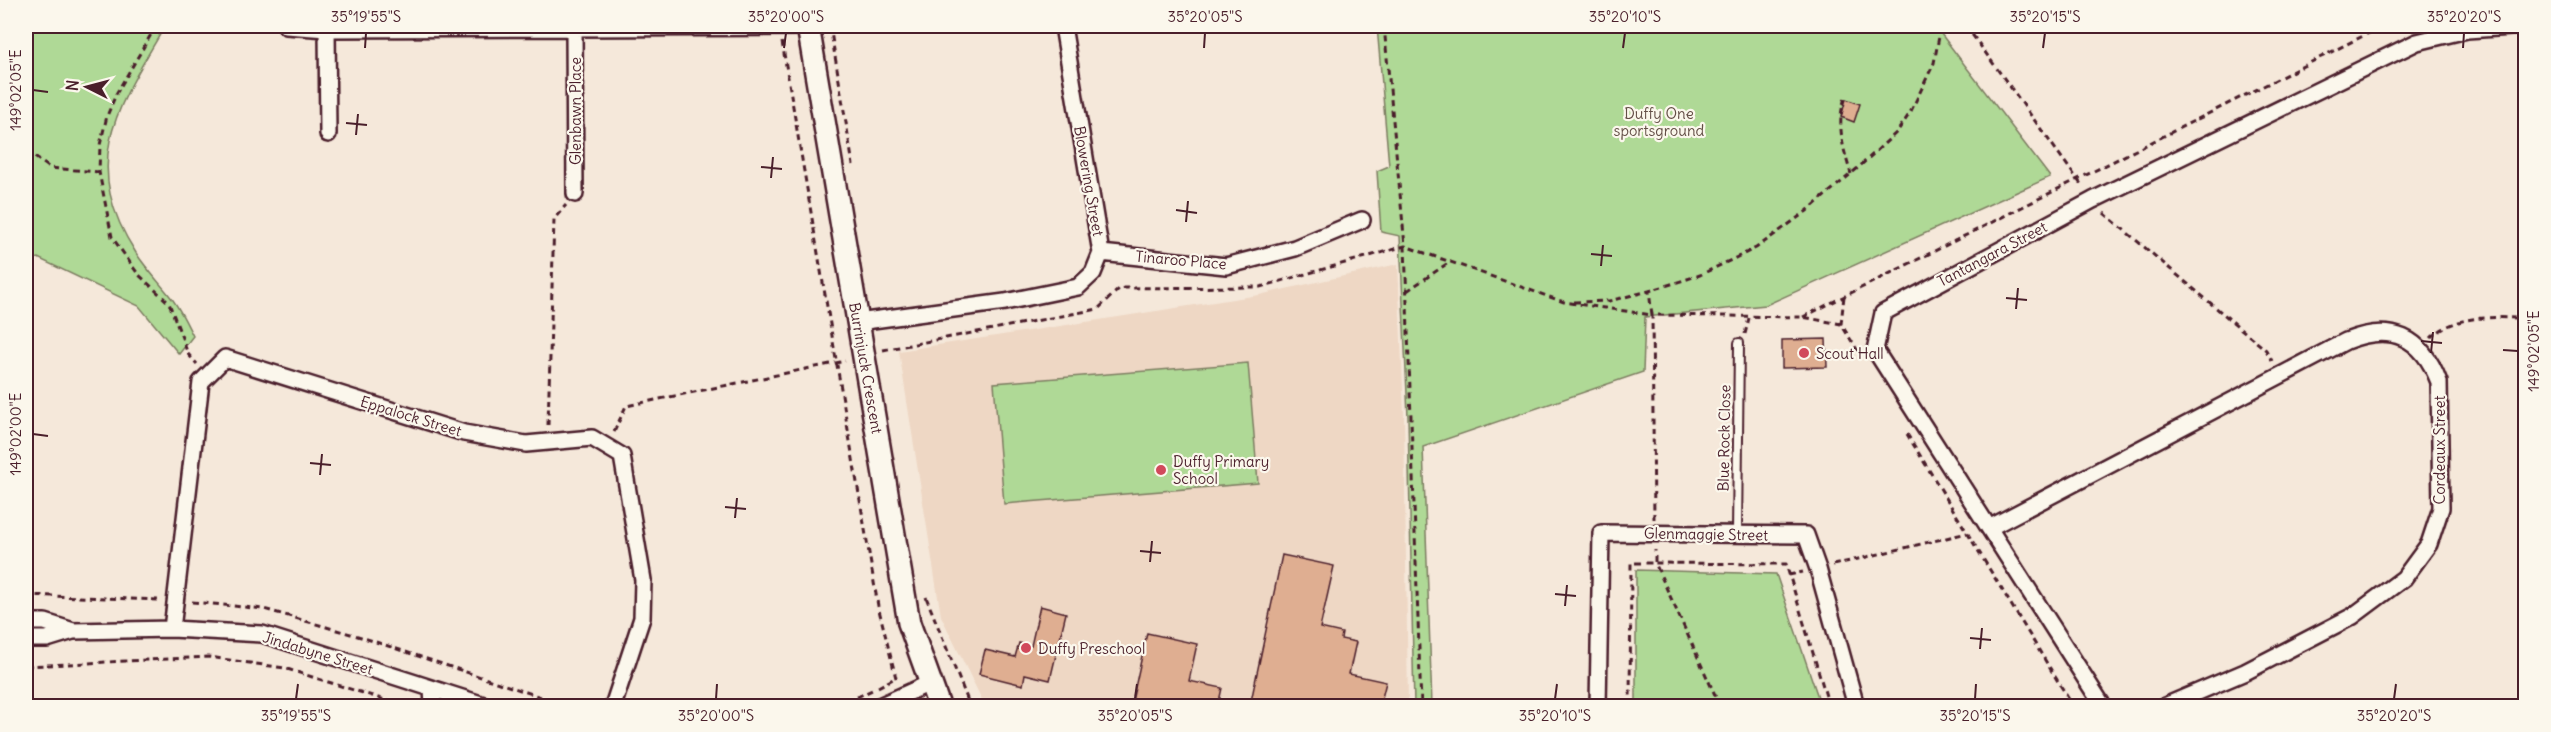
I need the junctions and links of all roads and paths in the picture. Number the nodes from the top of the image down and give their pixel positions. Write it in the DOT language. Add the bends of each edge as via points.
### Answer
graph roads {
  1 [pos="156,26"];
  2 [pos="286,26"];
  3 [pos="808,26"];
  4 [pos="1063,26"];
  5 [pos="1384,26"];
  6 [pos="1941,26"];
  7 [pos="1966,26"];
  8 [pos="2383,26"];
  9 [pos="2526,26"];
  10 [pos="780,27"];
  11 [pos="327,29"];
  12 [pos="574,29"];
  13 [pos="1845,98"];
  14 [pos="328,134"];
  15 [pos="26,151"];
  16 [pos="99,172"];
  17 [pos="1851,174"];
  18 [pos="2078,180"];
  19 [pos="575,194"];
  20 [pos="2107,218"];
  21 [pos="1362,220"];
  22 [pos="1405,246"];
  23 [pos="1101,253"];
  24 [pos="1451,261"];
  25 [pos="1407,291"];
  26 [pos="1649,291"];
  27 [pos="1844,296"];
  28 [pos="1563,302"];
  29 [pos="1652,315"];
  30 [pos="1802,317"];
  31 [pos="2526,318"];
  32 [pos="858,322"];
  33 [pos="1841,324"];
  34 [pos="1739,343"];
  35 [pos="2421,348"];
  36 [pos="1859,354"];
  37 [pos="885,361"];
  38 [pos="835,364"];
  39 [pos="207,375"];
  40 [pos="2281,375"];
  41 [pos="1907,434"];
  42 [pos="548,442"];
  43 [pos="607,448"];
  44 [pos="1989,528"];
  45 [pos="1967,533"];
  46 [pos="1654,534"];
  47 [pos="1737,534"];
  48 [pos="1655,563"];
  49 [pos="1818,569"];
  50 [pos="1789,575"];
  51 [pos="923,589"];
  52 [pos="26,622"];
  53 [pos="172,629"];
  54 [pos="73,632"];
  55 [pos="26,639"];
  56 [pos="26,666"];
  57 [pos="930,682"];
  58 [pos="432,689"];
  59 [pos="404,706"];
  60 [pos="433,706"];
  61 [pos="487,706"];
  62 [pos="613,706"];
  63 [pos="838,706"];
  64 [pos="879,706"];
  65 [pos="939,706"];
  66 [pos="970,706"];
  67 [pos="1421,706"];
  68 [pos="1599,706"];
  69 [pos="1630,706"];
  70 [pos="1720,706"];
  71 [pos="1829,706"];
  72 [pos="1856,706"];
  73 [pos="2073,706"];
  74 [pos="2103,706"];
  75 [pos="2165,706"];
  1 -- 16 [label="path" via="107,116"];
  2 -- 11 [label="street"];
  3 -- 10 [label="street"];
  3 -- 32 [label="street, Burrinjuck Crescent"];
  4 -- 23 [label="street, Blowering Street"];
  5 -- 22 [label="path"];
  6 -- 17 [label="path" via="1934,63 1910,113 1897,132"];
  7 -- 18 [label="path"];
  8 -- 18 [label="path"];
  9 -- 44 [label="street, Tantangara Street" via="2467,30 2417,42 2094,200 1883,313 1875,350"];
  10 -- 12 [label="street"];
  10 -- 38 [label="path"];
  11 -- 12 [label="street"];
  11 -- 14 [label="street"];
  12 -- 19 [label="street, Glenbawn Place"];
  13 -- 17 [label="path" via="1840,123"];
  15 -- 16 [label="path" via="50,168"];
  16 -- 39 [label="path" via="112,237 138,274 169,303 188,354"];
  17 -- 26 [label="path" via="1756,248 1700,275"];
  18 -- 27 [label="path"];
  19 -- 42 [label="path" via="554,219"];
  20 -- 40 [label="path" via="2266,351"];
  21 -- 23 [label="street, Tinaroo Place" via="1295,248 1226,266"];
  22 -- 24 [label="path"];
  22 -- 25 [label="path"];
  22 -- 37 [label="path" via="1260,287 1120,288 1098,309 883,350"];
  23 -- 32 [label="street, Blowering Street" via="1094,273 1078,287 1005,302"];
  24 -- 25 [label="path"];
  24 -- 28 [label="path"];
  25 -- 67 [label="path"];
  26 -- 28 [label="path" via="1609,301"];
  26 -- 29 [label="path"];
  27 -- 30 [label="path"];
  27 -- 33 [label="path"];
  28 -- 29 [label="path"];
  29 -- 30 [label="path"];
  29 -- 46 [label="path"];
  30 -- 33 [label="path"];
  31 -- 35 [label="path" via="2467,319 2443,327"];
  32 -- 57 [label="street, Burrinjuck Crescent" via="909,623"];
  33 -- 36 [label="path"];
  34 -- 47 [label="lane, Blue Rock Close"];
  35 -- 40 [label="street" via="2387,332 2366,333"];
  35 -- 75 [label="street, Cordeaux Street" via="2432,364 2439,391 2441,508 2429,544 2404,578 2353,616 2245,672"];
  38 -- 43 [label="path" via="626,406"];
  38 -- 63 [label="path" via="878,606 895,678"];
  39 -- 42 [label="street, Eppalock Street" via="225,358 464,434 526,444"];
  39 -- 53 [label="street" via="201,382"];
  40 -- 44 [label="street"];
  41 -- 45 [label="path"];
  42 -- 43 [label="street, Eppalock Street" via="592,438"];
  43 -- 62 [label="street" via="622,456 643,580 642,618"];
  44 -- 45 [label="path"];
  44 -- 74 [label="street, Tantangara Street"];
  45 -- 49 [label="path"];
  45 -- 73 [label="path"];
  46 -- 47 [label="street, Glenmaggie Street"];
  46 -- 48 [label="path"];
  46 -- 68 [label="street, Glenmaggie Street" via="1601,533"];
  47 -- 49 [label="street, Glenmaggie Street" via="1806,535"];
  48 -- 50 [label="path" via="1786,564"];
  48 -- 69 [label="path" via="1631,563"];
  48 -- 70 [label="path"];
  49 -- 50 [label="path"];
  49 -- 72 [label="street, Glenmaggie Street"];
  50 -- 71 [label="path"];
  51 -- 66 [label="path"];
  52 -- 54 [label="street, Jindabyne Street" via="45,622"];
  53 -- 54 [label="street, Jindabyne Street"];
  53 -- 58 [label="street, Jindabyne Street" via="262,634"];
  54 -- 55 [label="street, Jindabyne Street"];
  56 -- 59 [label="path" via="209,657 284,668"];
  57 -- 64 [label="street"];
  57 -- 65 [label="street, Burrinjuck Crescent"];
  58 -- 60 [label="street"];
  58 -- 61 [label="street, Jindabyne Street"];
}
